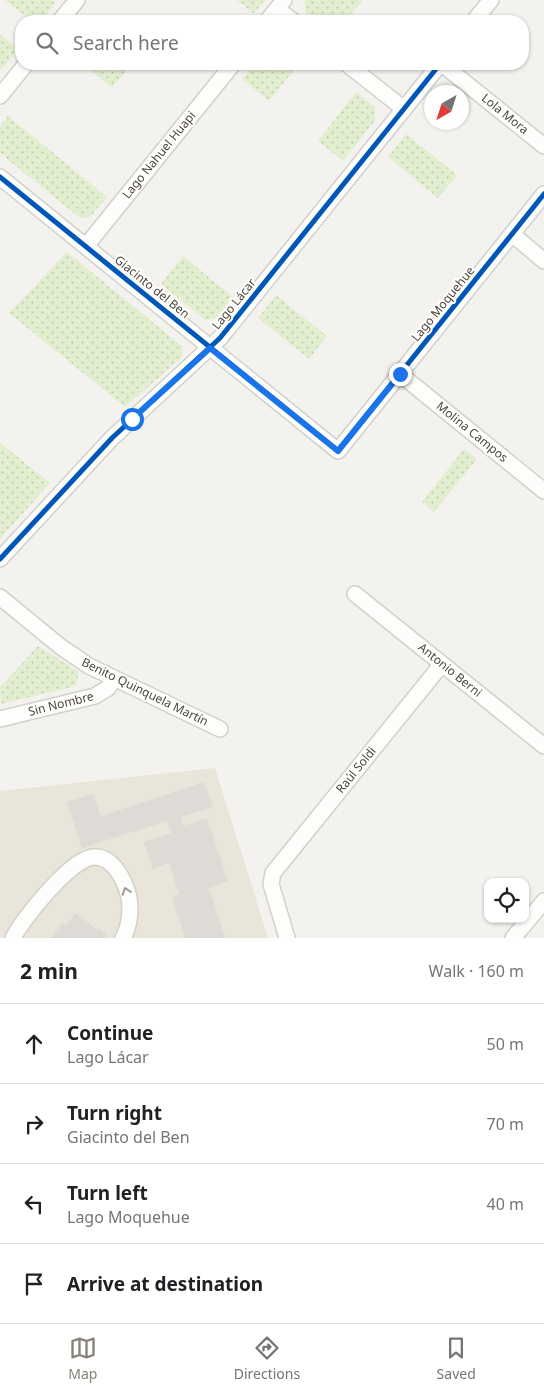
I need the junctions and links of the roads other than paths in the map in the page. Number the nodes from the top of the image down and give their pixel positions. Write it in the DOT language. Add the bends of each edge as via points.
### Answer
graph roads {
  1 [pos="77,0"];
  2 [pos="491,0"];
  3 [pos="281,4"];
  4 [pos="65,15"];
  5 [pos="272,15"];
  6 [pos="289,15"];
  7 [pos="479,15"];
  8 [pos="21,70"];
  9 [pos="228,70"];
  10 [pos="355,70"];
  11 [pos="436,70"];
  12 [pos="449,70"];
  13 [pos="0,96"];
  14 [pos="404,109"];
  15 [pos="544,146"];
  16 [pos="1,179"];
  17 [pos="544,194"];
  18 [pos="512,234"];
  19 [pos="86,246"];
  20 [pos="544,261"];
  21 [pos="210,348"];
  22 [pos="400,374"];
  23 [pos="338,451"];
  24 [pos="544,491"];
  25 [pos="0,559"];
  26 [pos="355,594"];
  27 [pos="0,597"];
  28 [pos="442,664"];
  29 [pos="114,678"];
  30 [pos="0,719"];
  31 [pos="220,729"];
  32 [pos="544,746"];
  33 [pos="544,900"];
  34 [pos="14,938"];
  35 [pos="123,938"];
  36 [pos="287,938"];
  37 [pos="513,938"];
  1 -- 4 [label="street"];
  2 -- 7 [label="street"];
  3 -- 5 [label="street"];
  3 -- 6 [label="street"];
  8 -- 13 [label="street"];
  9 -- 19 [label="street, Lago Nahuel Huapi"];
  10 -- 14 [label="street"];
  11 -- 14 [label="street, Lago Lácar"];
  12 -- 15 [label="street, Lola Mora"];
  14 -- 21 [label="street, Lago Lácar"];
  16 -- 19 [label="street, Giacinto del Ben"];
  17 -- 18 [label="street, Lago Moquehue"];
  18 -- 20 [label="street"];
  18 -- 22 [label="street, Lago Moquehue"];
  19 -- 21 [label="street, Giacinto del Ben"];
  21 -- 23 [label="street, Giacinto del Ben"];
  21 -- 25 [label="street, Lago Lácar" via="112,438"];
  22 -- 23 [label="street, Lago Moquehue"];
  22 -- 24 [label="street, Molina Campos"];
  26 -- 28 [label="street, Antonio Berni"];
  27 -- 29 [label="street, Benito Quinquela Martín" via="74,657"];
  28 -- 32 [label="street, Antonio Berni"];
  28 -- 36 [label="street, Raúl Soldi" via="271,877"];
  29 -- 30 [label="street, Sin Nombre" via="108,688 95,696"];
  29 -- 31 [label="street, Benito Quinquela Martín"];
  33 -- 37 [label="street"];
  35 -- 34 [label="street, one-way" via="130,920 125,886 109,862 94,857 77,863 61,877"];
}
